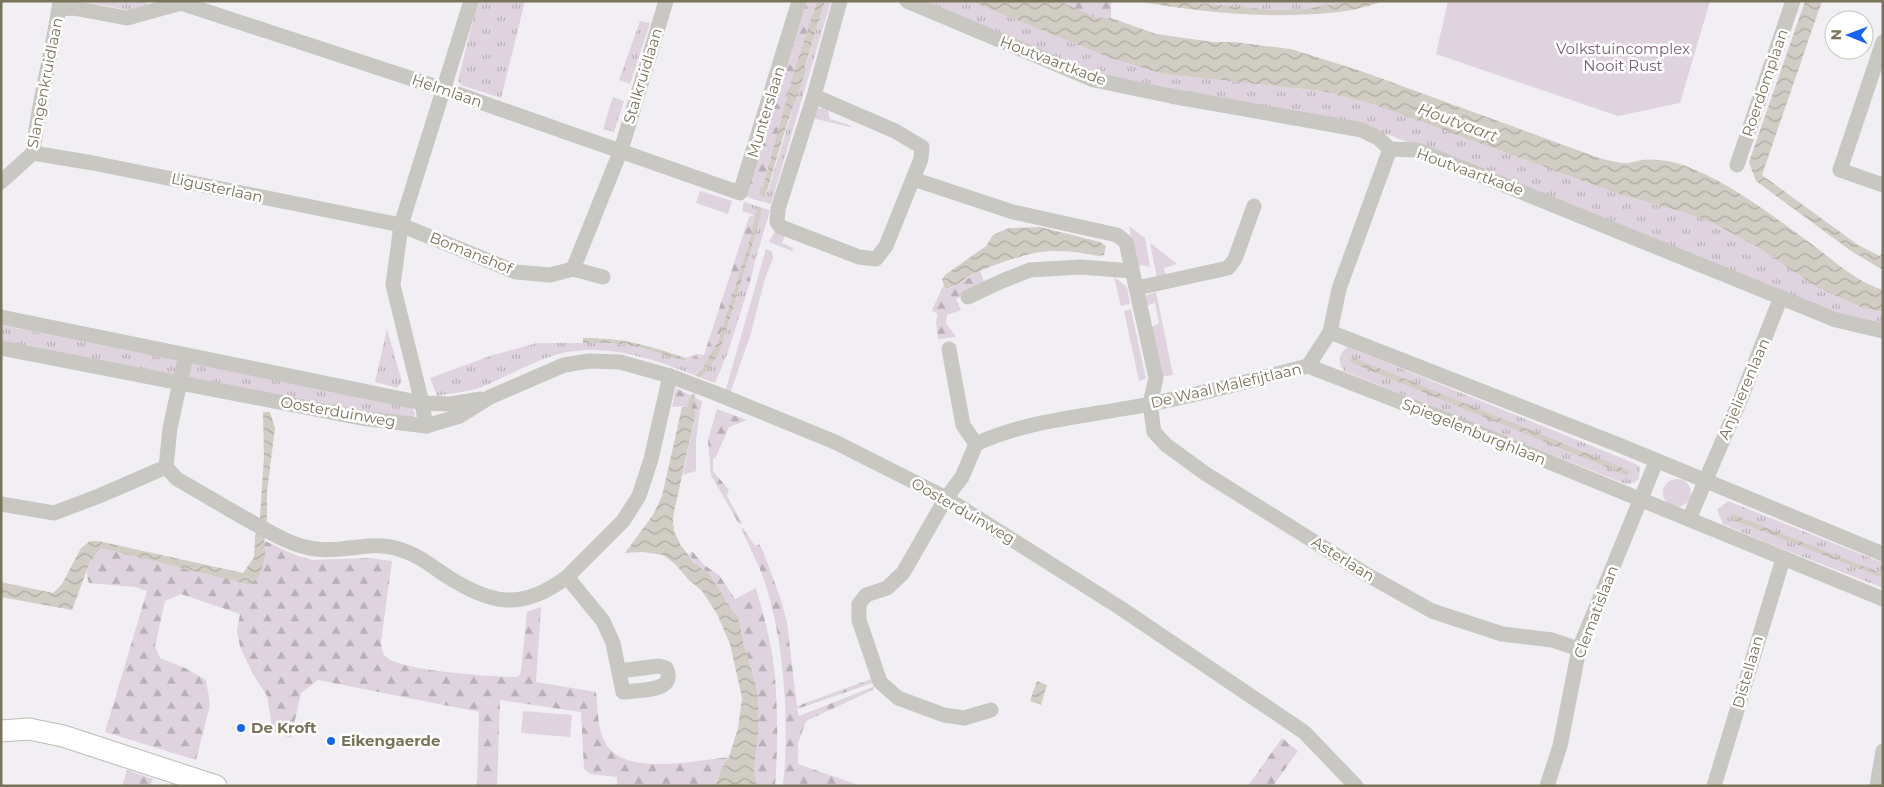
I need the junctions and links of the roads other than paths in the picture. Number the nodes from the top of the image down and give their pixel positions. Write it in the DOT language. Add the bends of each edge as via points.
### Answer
graph roads {
  1 [pos="470,1"];
  2 [pos="666,1"];
  3 [pos="800,1"];
  4 [pos="840,1"];
  5 [pos="907,1"];
  6 [pos="1793,1"];
  7 [pos="178,2"];
  8 [pos="59,5"];
  9 [pos="1883,42"];
  10 [pos="443,89"];
  11 [pos="814,96"];
  12 [pos="1390,149"];
  13 [pos="620,150"];
  14 [pos="33,153"];
  15 [pos="1737,165"];
  16 [pos="913,179"];
  17 [pos="1,182"];
  18 [pos="712,184"];
  19 [pos="1883,185"];
  20 [pos="1254,206"];
  21 [pos="401,225"];
  22 [pos="573,269"];
  23 [pos="1132,271"];
  24 [pos="604,277"];
  25 [pos="1137,288"];
  26 [pos="968,297"];
  27 [pos="1781,297"];
  28 [pos="1,317"];
  29 [pos="1330,332"];
  30 [pos="1883,332"];
  31 [pos="1,348"];
  32 [pos="949,349"];
  33 [pos="186,355"];
  34 [pos="1308,366"];
  35 [pos="670,376"];
  36 [pos="180,382"];
  37 [pos="490,397"];
  38 [pos="422,403"];
  39 [pos="1150,404"];
  40 [pos="426,426"];
  41 [pos="976,444"];
  42 [pos="1656,462"];
  43 [pos="166,467"];
  44 [pos="1705,481"];
  45 [pos="946,498"];
  46 [pos="1640,500"];
  47 [pos="1,504"];
  48 [pos="1689,519"];
  49 [pos="1883,554"];
  50 [pos="1782,559"];
  51 [pos="567,577"];
  52 [pos="1883,599"];
  53 [pos="1579,649"];
  54 [pos="619,671"];
  55 [pos="991,710"];
  56 [pos="1,732"];
  57 [pos="1883,751"];
  58 [pos="216,786"];
  59 [pos="1356,786"];
  60 [pos="1547,786"];
  61 [pos="1714,786"];
  62 [pos="1877,786"];
  1 -- 10 [label="street"];
  2 -- 13 [label="street, Stalkruidlaan"];
  3 -- 18 [label="street, Munterslaan" via="740,194"];
  4 -- 11 [label="street"];
  5 -- 12 [label="street, Houtvaartkade" via="1094,80 1362,130"];
  6 -- 15 [label="street, Roerdomplaan"];
  7 -- 8 [label="street, Helmlaan" via="127,18"];
  7 -- 10 [label="street, Helmlaan"];
  8 -- 14 [label="street, Slangenkruidlaan"];
  9 -- 19 [label="street" via="1840,170"];
  10 -- 13 [label="street, Helmlaan"];
  10 -- 21 [label="street"];
  11 -- 16 [label="street" via="895,131 922,147"];
  11 -- 16 [label="street" via="778,209 777,222 781,227 859,257 876,259 886,246"];
  12 -- 27 [label="street, Houtvaartkade" via="1418,150"];
  12 -- 29 [label="street, De Waal Malefijtlaan" via="1339,289"];
  13 -- 18 [label="street, Helmlaan"];
  13 -- 22 [label="street"];
  14 -- 17 [label="street, Slangenkruidlaan"];
  14 -- 21 [label="street, Ligusterlaan" via="93,162"];
  16 -- 23 [label="street" via="1013,212 1117,234 1126,242"];
  20 -- 25 [label="street" via="1235,259 1228,268"];
  21 -- 22 [label="street, Bomanshof" via="516,272 550,275"];
  21 -- 38 [label="street" via="393,285"];
  22 -- 24 [label="street, Bomanshof"];
  23 -- 25 [label="street"];
  23 -- 26 [label="street" via="1081,267 1030,270"];
  25 -- 39 [label="street" via="1156,378"];
  27 -- 30 [label="street, Houtvaartkade" via="1836,320"];
  27 -- 44 [label="street, Anjelierenlaan"];
  28 -- 33 [label="street, Oosterduinweg"];
  29 -- 34 [label="street, De Waal Malefijtlaan"];
  29 -- 42 [label="street"];
  31 -- 36 [label="street, Oosterduinweg"];
  32 -- 41 [label="street" via="963,425"];
  33 -- 36 [label="street"];
  33 -- 38 [label="street, Oosterduinweg"];
  34 -- 39 [label="street, De Waal Malefijtlaan"];
  34 -- 46 [label="street, Spiegelenburghlaan"];
  35 -- 37 [label="street, Oosterduinweg" via="620,362 590,361 564,365"];
  35 -- 45 [label="street, Oosterduinweg" via="835,442"];
  35 -- 51 [label="street" via="639,496 622,521"];
  36 -- 40 [label="street, Oosterduinweg" via="361,418"];
  36 -- 43 [label="street"];
  37 -- 38 [label="street, Oosterduinweg" via="450,404"];
  37 -- 40 [label="street, Oosterduinweg" via="460,416"];
  38 -- 40 [label="street"];
  39 -- 41 [label="street, De Waal Malefijtlaan" via="1040,423"];
  39 -- 53 [label="street, Asterlaan" via="1154,432 1166,445 1206,474 1432,612 1502,634 1552,640"];
  41 -- 45 [label="street" via="962,476"];
  42 -- 44 [label="street"];
  42 -- 46 [label="street, Clematislaan"];
  43 -- 47 [label="street" via="54,513"];
  43 -- 51 [label="street" via="177,479 291,544 334,551 394,547 418,556 480,594 500,600 532,598"];
  44 -- 48 [label="street, Anjelierenlaan"];
  44 -- 49 [label="street"];
  45 -- 55 [label="street" via="903,573 887,588 866,595 860,604 859,620 880,682 898,698 944,715 964,718"];
  45 -- 59 [label="street, Oosterduinweg" via="1119,608 1304,732"];
  46 -- 48 [label="street, Spiegelenburghlaan"];
  46 -- 53 [label="street, Clematislaan"];
  48 -- 50 [label="street"];
  50 -- 52 [label="street"];
  50 -- 61 [label="street, Distellaan"];
  51 -- 54 [label="street" via="602,621 613,643"];
  53 -- 60 [label="street, Clematislaan" via="1560,746"];
  56 -- 58 [label="street" via="29,730 63,736"];
  57 -- 62 [label="street"];
}
